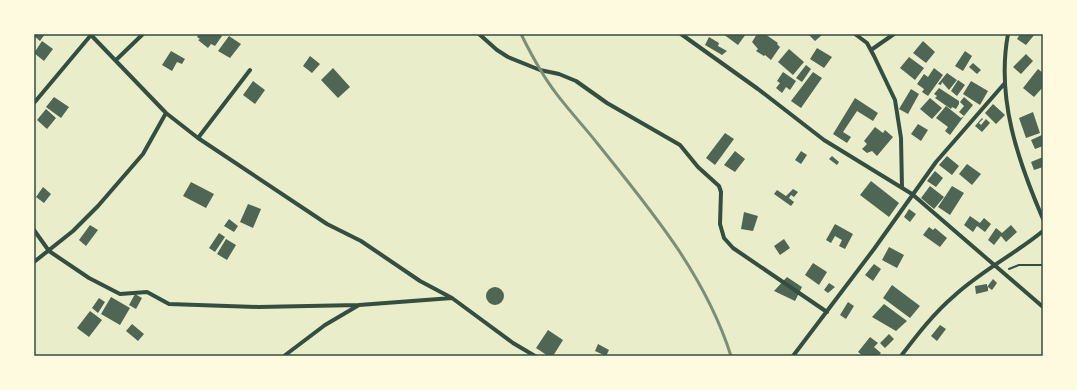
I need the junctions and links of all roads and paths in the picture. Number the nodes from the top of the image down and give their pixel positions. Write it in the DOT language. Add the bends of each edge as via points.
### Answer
graph roads {
  1 [pos="143,34"];
  2 [pos="479,34"];
  3 [pos="681,34"];
  4 [pos="855,34"];
  5 [pos="894,34"];
  6 [pos="1008,34"];
  7 [pos="90,35"];
  8 [pos="871,50"];
  9 [pos="116,60"];
  10 [pos="250,70"];
  11 [pos="1004,84"];
  12 [pos="34,103"];
  13 [pos="166,113"];
  14 [pos="198,138"];
  15 [pos="902,188"];
  16 [pos="912,194"];
  17 [pos="1043,219"];
  18 [pos="34,230"];
  19 [pos="1043,230"];
  20 [pos="48,251"];
  21 [pos="34,262"];
  22 [pos="994,265"];
  23 [pos="1043,265"];
  24 [pos="1004,273"];
  25 [pos="452,298"];
  26 [pos="359,305"];
  27 [pos="1043,307"];
  28 [pos="827,312"];
  29 [pos="284,356"];
  30 [pos="535,356"];
  31 [pos="793,356"];
  32 [pos="901,356"];
  1 -- 9 [label="street"];
  2 -- 28 [label="street" via="508,56 540,70 576,81 607,103 680,145 722,192 720,224 724,238 733,248"];
  3 -- 15 [label="street" via="824,140"];
  4 -- 8 [label="street" via="867,43"];
  5 -- 8 [label="street"];
  6 -- 11 [label="street"];
  7 -- 9 [label="street"];
  7 -- 12 [label="street"];
  8 -- 15 [label="street" via="895,100 898,113"];
  9 -- 13 [label="street"];
  10 -- 14 [label="street"];
  11 -- 16 [label="street"];
  11 -- 17 [label="street" via="1016,148 1028,186"];
  13 -- 14 [label="street"];
  13 -- 20 [label="street" via="143,154 98,206"];
  14 -- 25 [label="street" via="327,224 361,241 420,282"];
  15 -- 16 [label="street"];
  16 -- 22 [label="street"];
  16 -- 28 [label="street"];
  18 -- 20 [label="street"];
  19 -- 22 [label="street" via="1028,244"];
  20 -- 21 [label="street"];
  20 -- 26 [label="street" via="89,278 120,294 147,292 169,304 258,307"];
  22 -- 24 [label="street"];
  22 -- 32 [label="street" via="953,296"];
  23 -- 24 [label="path" via="1019,265"];
  24 -- 27 [label="street"];
  25 -- 26 [label="street"];
  25 -- 30 [label="street"];
  26 -- 29 [label="street" via="325,325"];
  28 -- 31 [label="street"];
}
